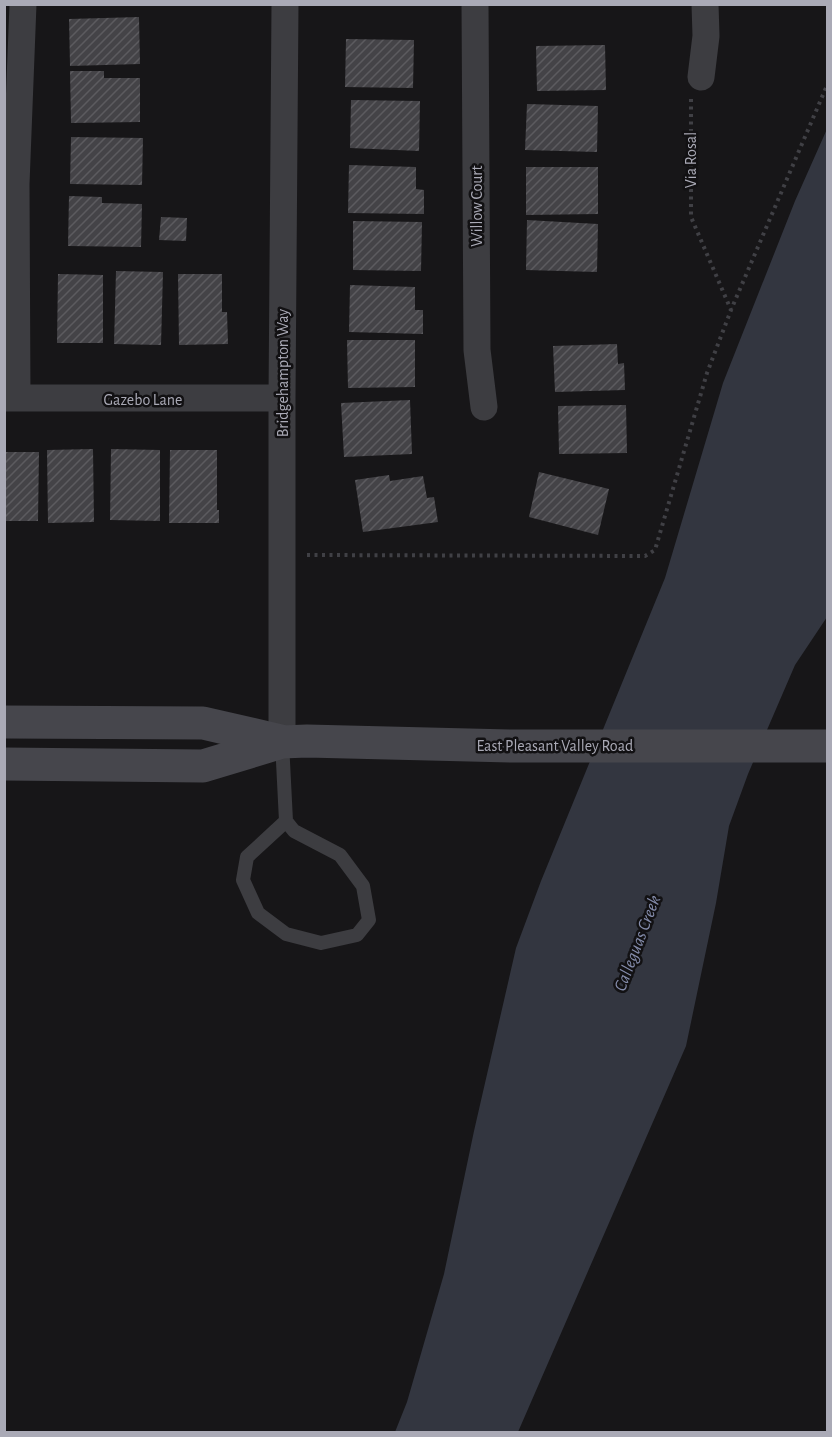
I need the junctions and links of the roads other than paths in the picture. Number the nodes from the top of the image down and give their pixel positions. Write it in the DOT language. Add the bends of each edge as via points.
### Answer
graph roads {
  1 [pos="23,4"];
  2 [pos="285,4"];
  3 [pos="475,4"];
  4 [pos="705,4"];
  5 [pos="701,77"];
  6 [pos="11,398"];
  7 [pos="282,398"];
  8 [pos="484,407"];
  9 [pos="4,722"];
  10 [pos="282,742"];
  11 [pos="817,746"];
  12 [pos="4,764"];
  13 [pos="286,821"];
  1 -- 6 [label="street"];
  2 -- 7 [label="street, Bridgehampton Way"];
  3 -- 8 [label="street, Willow Court" via="477,350"];
  4 -- 5 [label="street"];
  6 -- 7 [label="street, Gazebo Lane"];
  7 -- 10 [label="street, Bridgehampton Way"];
  9 -- 10 [label="main road, East Pleasant Valley Road" via="203,723"];
  10 -- 11 [label="main road, East Pleasant Valley Road"];
  10 -- 12 [label="main road, East Pleasant Valley Road" via="202,766"];
  10 -- 13 [label="lane"];
  13 -- 13 [label="lane" via="294,831 340,855 363,886 369,920 357,934 321,943 286,934 258,913 243,880 247,857"];
}
